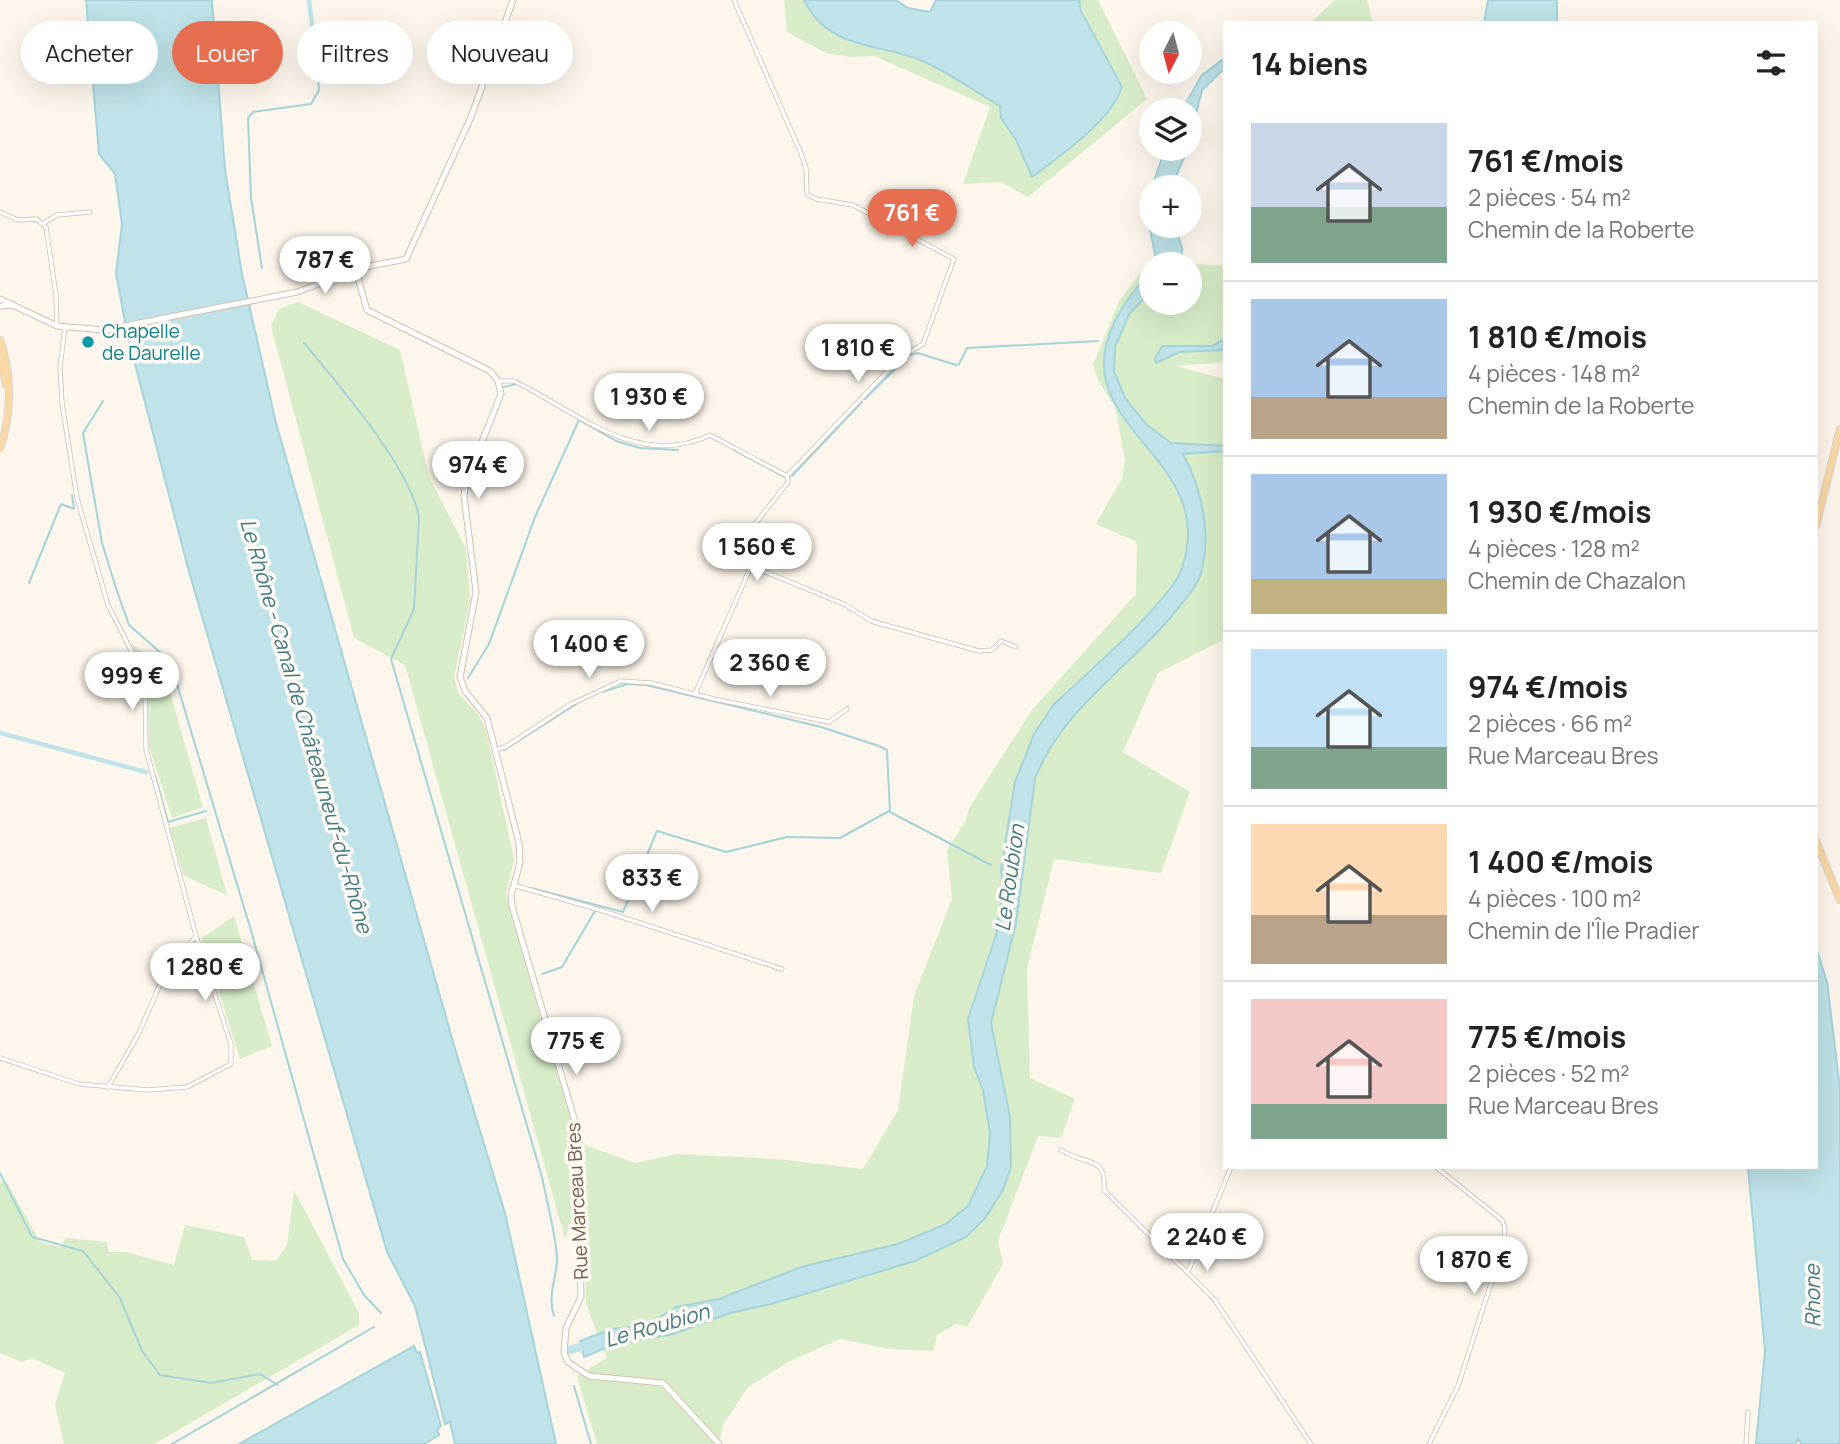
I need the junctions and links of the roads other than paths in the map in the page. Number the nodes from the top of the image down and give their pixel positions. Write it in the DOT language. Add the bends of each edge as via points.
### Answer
graph roads {
  1 [pos="513,0"];
  2 [pos="734,0"];
  3 [pos="0,212"];
  4 [pos="90,212"];
  5 [pos="44,223"];
  6 [pos="356,270"];
  7 [pos="0,299"];
  8 [pos="0,306"];
  9 [pos="15,306"];
  10 [pos="57,326"];
  11 [pos="65,327"];
  12 [pos="0,340"];
  13 [pos="0,356"];
  14 [pos="498,380"];
  15 [pos="8,411"];
  16 [pos="1840,429"];
  17 [pos="0,448"];
  18 [pos="788,478"];
  19 [pos="1818,518"];
  20 [pos="751,566"];
  21 [pos="1016,647"];
  22 [pos="695,694"];
  23 [pos="847,709"];
  24 [pos="495,750"];
  25 [pos="1818,846"];
  26 [pos="513,885"];
  27 [pos="1839,899"];
  28 [pos="196,936"];
  29 [pos="782,969"];
  30 [pos="0,1058"];
  31 [pos="108,1087"];
  32 [pos="1061,1150"];
  33 [pos="1230,1169"];
  34 [pos="1438,1169"];
  35 [pos="1188,1272"];
  36 [pos="1748,1412"];
  37 [pos="719,1444"];
  38 [pos="1311,1444"];
  39 [pos="1429,1444"];
  40 [pos="1746,1444"];
  1 -- 6 [label="street" via="471,117 412,249 406,259"];
  2 -- 18 [label="street" via="806,167 807,194 853,205 954,259 923,344 900,358"];
  3 -- 5 [label="street"];
  4 -- 5 [label="street" via="57,215"];
  5 -- 10 [label="street"];
  6 -- 11 [label="street" via="297,292 117,327"];
  6 -- 14 [label="street" via="367,310 490,371"];
  7 -- 9 [label="street"];
  8 -- 9 [label="street"];
  9 -- 10 [label="street"];
  10 -- 11 [label="street"];
  11 -- 28 [label="street" via="62,403 77,498 108,605 145,688 146,749"];
  12 -- 15 [label="main road" via="9,374"];
  13 -- 15 [label="main road"];
  14 -- 18 [label="street" via="531,389 632,444 671,447 710,435"];
  14 -- 24 [label="street, Rue Marceau Bres" via="499,403 464,496 476,592 460,677 465,691 487,718"];
  15 -- 17 [label="main road"];
  16 -- 19 [label="main road"];
  18 -- 20 [label="street" via="734,551 736,560"];
  20 -- 21 [label="street" via="846,606 870,621 979,651 992,650 1001,641"];
  20 -- 22 [label="street"];
  22 -- 23 [label="street" via="829,722"];
  22 -- 24 [label="street" via="651,682 621,681 571,704"];
  24 -- 26 [label="street, Rue Marceau Bres" via="520,853"];
  25 -- 27 [label="main road"];
  26 -- 29 [label="street"];
  26 -- 37 [label="street, Rue Marceau Bres" via="512,906 578,1138 581,1297 566,1328 564,1353 568,1362 589,1376 663,1383"];
  28 -- 31 [label="street" via="165,973 138,1035"];
  28 -- 31 [label="street" via="231,1044 231,1063 187,1087"];
  30 -- 31 [label="street" via="70,1082"];
  32 -- 35 [label="street" via="1101,1167 1104,1189"];
  33 -- 35 [label="street"];
  34 -- 39 [label="street" via="1506,1228 1466,1363"];
  35 -- 38 [label="street" via="1234,1326"];
  36 -- 40 [label="street"];
}
